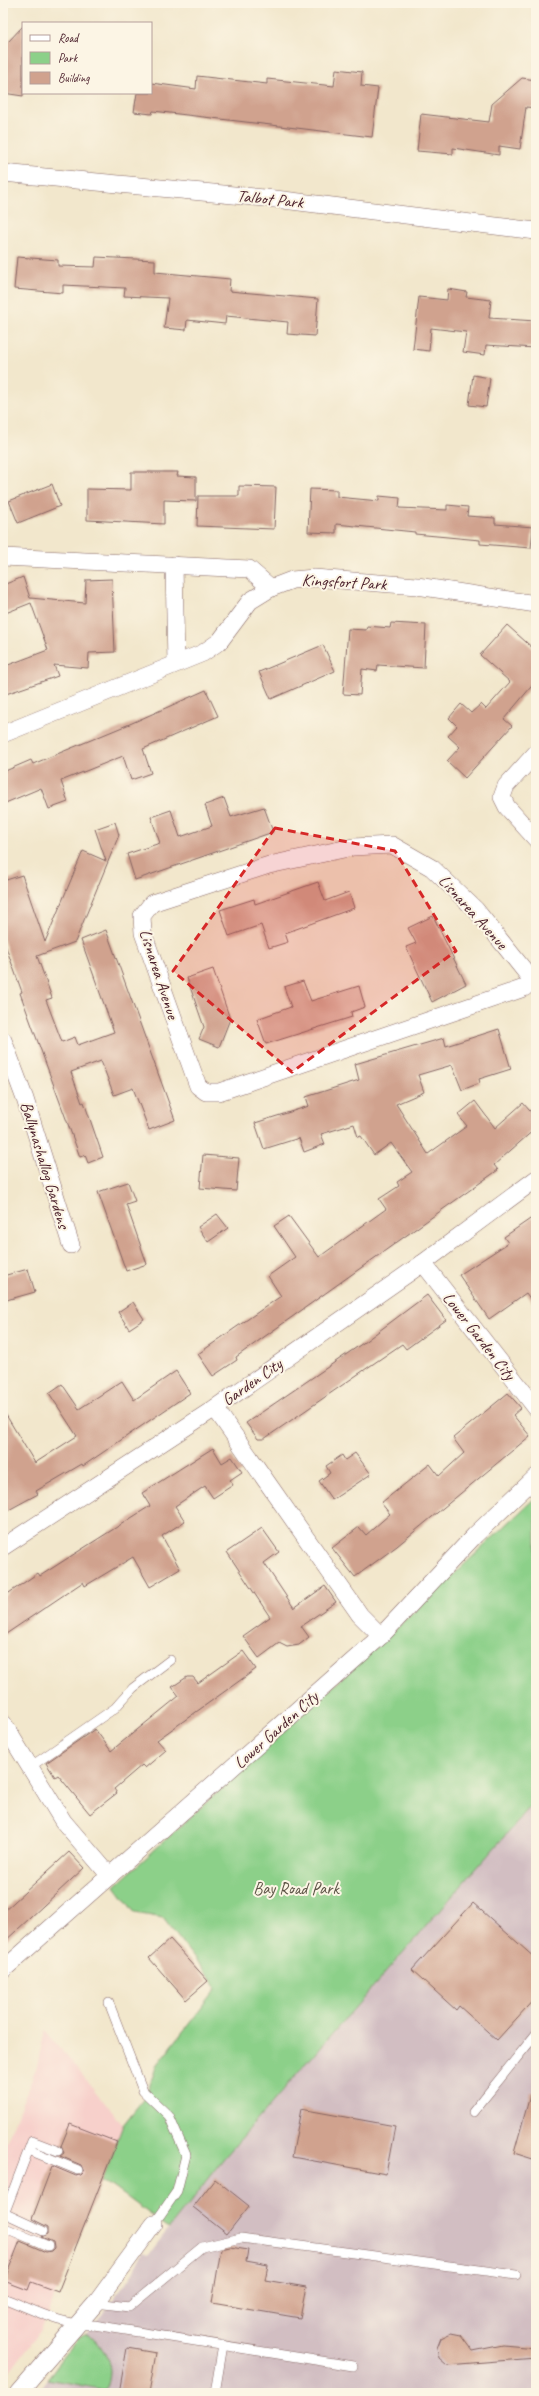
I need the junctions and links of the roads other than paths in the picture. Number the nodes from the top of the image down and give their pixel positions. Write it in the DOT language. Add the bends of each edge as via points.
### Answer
graph roads {
  1 [pos="3,173"];
  2 [pos="536,231"];
  3 [pos="3,557"];
  4 [pos="174,565"];
  5 [pos="271,588"];
  6 [pos="536,604"];
  7 [pos="176,663"];
  8 [pos="3,734"];
  9 [pos="536,752"];
  10 [pos="536,839"];
  11 [pos="534,983"];
  12 [pos="3,1040"];
  13 [pos="536,1179"];
  14 [pos="71,1245"];
  15 [pos="423,1263"];
  16 [pos="215,1408"];
  17 [pos="536,1408"];
  18 [pos="536,1477"];
  19 [pos="3,1547"];
  20 [pos="382,1636"];
  21 [pos="170,1660"];
  22 [pos="3,1724"];
  23 [pos="30,1767"];
  24 [pos="110,1876"];
  25 [pos="3,1970"];
  26 [pos="109,2004"];
  27 [pos="536,2034"];
  28 [pos="473,2112"];
  29 [pos="31,2145"];
  30 [pos="58,2151"];
  31 [pos="78,2170"];
  32 [pos="4,2215"];
  33 [pos="154,2224"];
  34 [pos="3,2227"];
  35 [pos="43,2231"];
  36 [pos="48,2246"];
  37 [pos="516,2275"];
  38 [pos="3,2298"];
  39 [pos="96,2303"];
  40 [pos="78,2325"];
  41 [pos="223,2345"];
  42 [pos="353,2366"];
  43 [pos="18,2393"];
  44 [pos="215,2393"];
  1 -- 2 [label="street, Talbot Park" via="275,200"];
  3 -- 4 [label="street"];
  4 -- 5 [label="street" via="249,569"];
  4 -- 7 [label="street"];
  5 -- 6 [label="street, Kingsfort Park" via="292,580 314,578 417,586"];
  5 -- 7 [label="street, Kingsfort Park" via="250,601 220,641 203,653"];
  7 -- 8 [label="street, Kingsfort Park"];
  9 -- 10 [label="street" via="506,786 502,797 507,807"];
  11 -- 11 [label="street, Lisnarea Avenue" via="476,910 432,868 392,845 353,847 269,865 152,903 142,916 143,933 166,1001 198,1086 206,1092 226,1090"];
  12 -- 14 [label="street, Ballynashallog Gardens" via="25,1099"];
  13 -- 15 [label="street, Garden City"];
  15 -- 16 [label="street, Garden City"];
  15 -- 17 [label="street, Lower Garden City"];
  16 -- 19 [label="street, Garden City"];
  16 -- 20 [label="street" via="360,1615"];
  18 -- 20 [label="street, Lower Garden City" via="475,1535"];
  20 -- 24 [label="street, Lower Garden City"];
  21 -- 23 [label="lane" via="133,1688 115,1708"];
  22 -- 23 [label="street"];
  23 -- 24 [label="street" via="63,1821"];
  24 -- 25 [label="street, Lower Garden City"];
  26 -- 33 [label="lane" via="143,2091 170,2116 186,2155 177,2191"];
  27 -- 28 [label="lane"];
  29 -- 30 [label="lane"];
  29 -- 31 [label="lane"];
  29 -- 32 [label="lane"];
  32 -- 35 [label="lane"];
  33 -- 39 [label="street"];
  34 -- 36 [label="lane"];
  37 -- 39 [label="lane" via="241,2238 202,2246 129,2307"];
  38 -- 40 [label="lane" via="60,2321"];
  39 -- 40 [label="street"];
  40 -- 41 [label="lane" via="94,2325"];
  40 -- 43 [label="street"];
  41 -- 42 [label="lane"];
  41 -- 44 [label="lane"];
}
